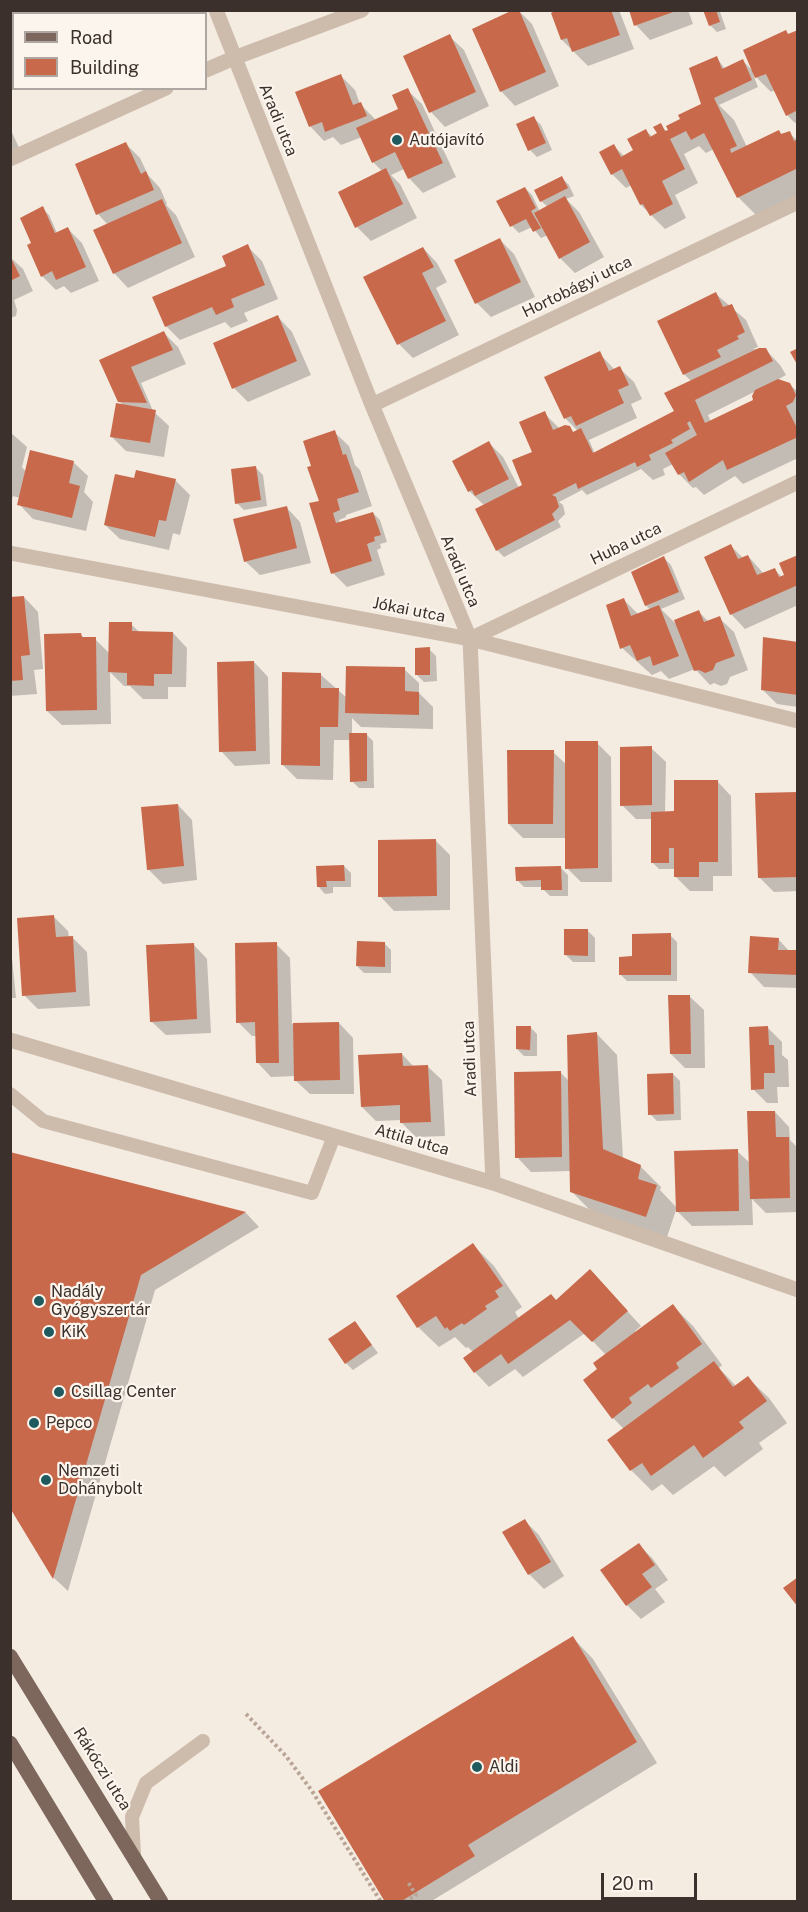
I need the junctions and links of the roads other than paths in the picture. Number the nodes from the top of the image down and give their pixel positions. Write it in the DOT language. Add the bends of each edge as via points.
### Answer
graph roads {
  1 [pos="216,10"];
  2 [pos="362,10"];
  3 [pos="234,58"];
  4 [pos="207,70"];
  5 [pos="162,90"];
  6 [pos="10,159"];
  7 [pos="798,202"];
  8 [pos="372,405"];
  9 [pos="798,482"];
  10 [pos="10,553"];
  11 [pos="470,639"];
  12 [pos="798,721"];
  13 [pos="10,1040"];
  14 [pos="10,1094"];
  15 [pos="334,1136"];
  16 [pos="493,1183"];
  17 [pos="798,1290"];
  18 [pos="10,1656"];
  19 [pos="202,1741"];
  20 [pos="10,1743"];
  21 [pos="134,1854"];
  22 [pos="106,1902"];
  23 [pos="161,1902"];
  1 -- 3 [label="street, Aradi utca"];
  2 -- 3 [label="street"];
  3 -- 4 [label="street"];
  3 -- 8 [label="street, Aradi utca"];
  5 -- 6 [label="street"];
  7 -- 8 [label="street, Hortobágyi utca"];
  8 -- 11 [label="street, Aradi utca"];
  9 -- 11 [label="street, Huba utca"];
  10 -- 11 [label="street, Jókai utca"];
  11 -- 12 [label="street, Jókai utca"];
  11 -- 16 [label="street, Aradi utca"];
  13 -- 15 [label="street, Attila utca"];
  14 -- 15 [label="lane" via="43,1121 312,1193"];
  15 -- 16 [label="street, Attila utca"];
  16 -- 17 [label="street, Attila utca"];
  18 -- 21 [label="main road, Rákóczi utca"];
  19 -- 21 [label="lane" via="146,1783 132,1817"];
  20 -- 22 [label="main road"];
  21 -- 23 [label="main road, Rákóczi utca"];
}
